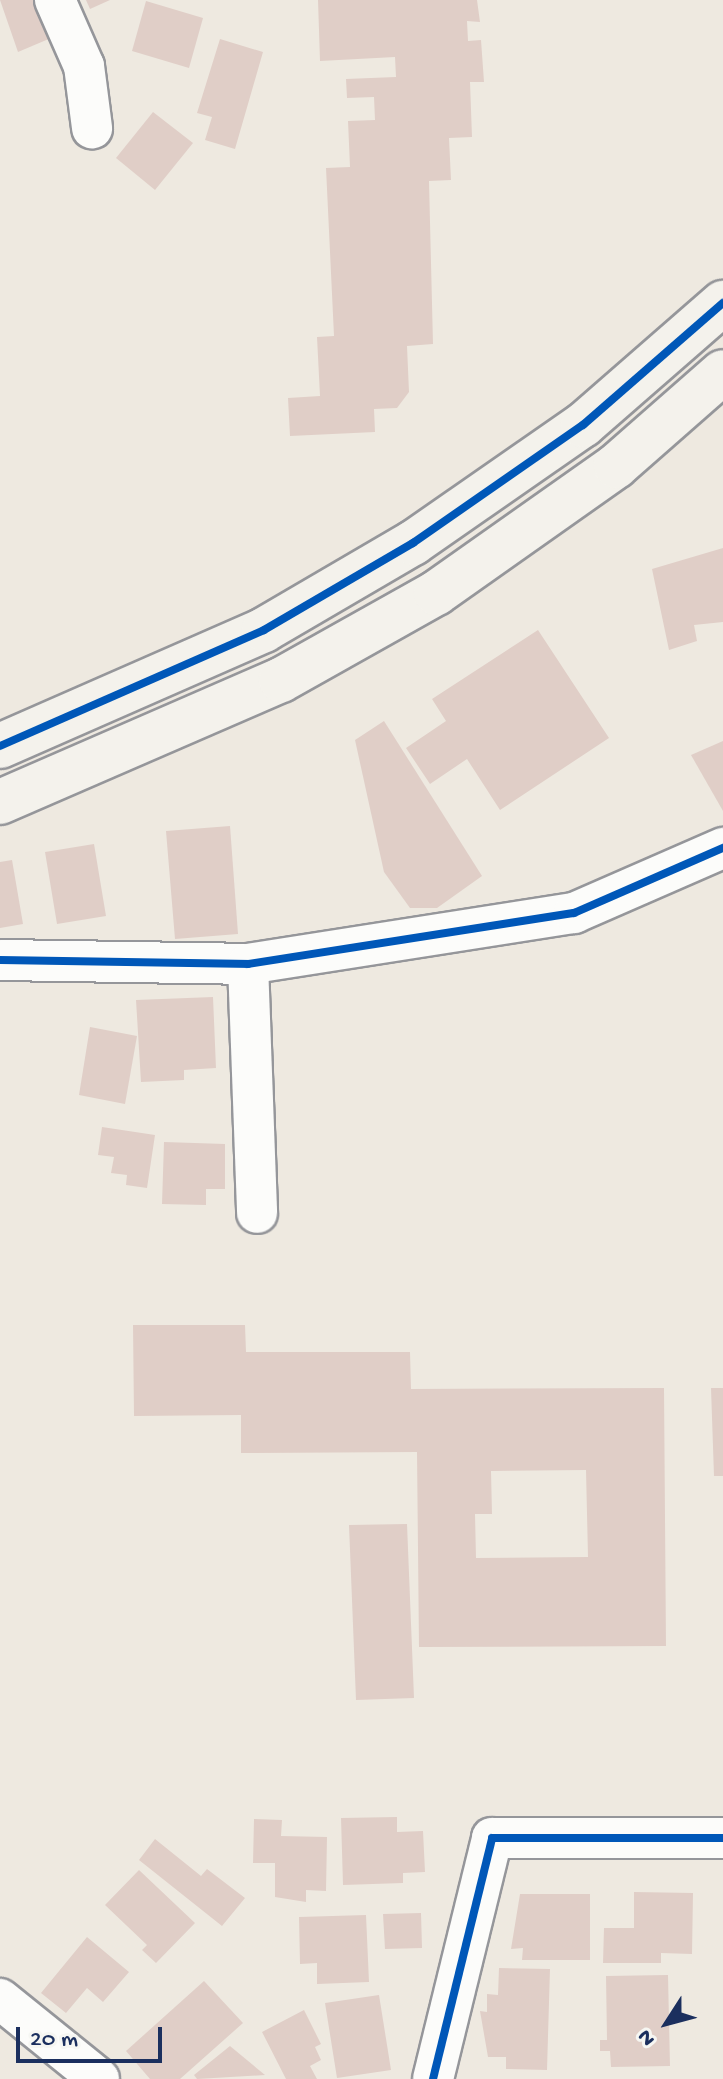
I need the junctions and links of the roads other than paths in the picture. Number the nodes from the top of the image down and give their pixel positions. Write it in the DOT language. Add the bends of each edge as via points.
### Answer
graph roads {
  1 [pos="55,0"];
  2 [pos="92,128"];
  3 [pos="723,303"];
  4 [pos="723,372"];
  5 [pos="0,746"];
  6 [pos="0,802"];
  7 [pos="723,848"];
  8 [pos="0,960"];
  9 [pos="248,964"];
  10 [pos="257,1213"];
  11 [pos="723,1838"];
  12 [pos="0,1999"];
  13 [pos="99,2079"];
  14 [pos="433,2079"];
  1 -- 2 [label="street" via="84,66"];
  3 -- 5 [label="street" via="583,425 413,543 264,630"];
  4 -- 6 [label="street" via="616,466 436,593 281,680"];
  7 -- 9 [label="street" via="574,913"];
  8 -- 9 [label="street"];
  9 -- 10 [label="street"];
  11 -- 14 [label="street" via="492,1838"];
  12 -- 13 [label="street"];
}
